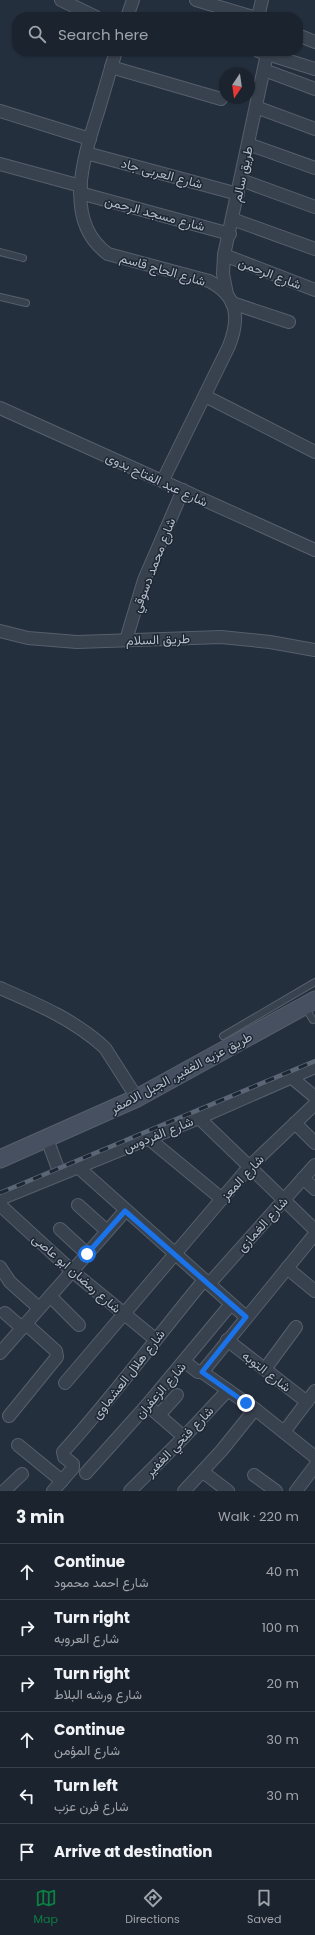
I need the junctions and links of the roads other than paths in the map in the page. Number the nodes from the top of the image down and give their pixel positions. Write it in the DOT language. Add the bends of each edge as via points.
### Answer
graph roads {
  1 [pos="61,0"];
  2 [pos="133,0"];
  3 [pos="196,0"];
  4 [pos="262,0"];
  5 [pos="85,5"];
  6 [pos="129,12"];
  7 [pos="218,12"];
  8 [pos="259,12"];
  9 [pos="303,37"];
  10 [pos="315,42"];
  11 [pos="115,56"];
  12 [pos="262,56"];
  13 [pos="274,56"];
  14 [pos="112,67"];
  15 [pos="315,69"];
  16 [pos="264,70"];
  17 [pos="315,89"];
  18 [pos="219,98"];
  19 [pos="256,107"];
  20 [pos="0,111"];
  21 [pos="315,129"];
  22 [pos="90,139"];
  23 [pos="248,144"];
  24 [pos="86,153"];
  25 [pos="0,164"];
  26 [pos="315,168"];
  27 [pos="241,180"];
  28 [pos="81,190"];
  29 [pos="238,194"];
  30 [pos="315,207"];
  31 [pos="232,220"];
  32 [pos="230,234"];
  33 [pos="315,249"];
  34 [pos="0,252"];
  35 [pos="224,255"];
  36 [pos="23,258"];
  37 [pos="315,290"];
  38 [pos="0,297"];
  39 [pos="230,299"];
  40 [pos="26,304"];
  41 [pos="289,322"];
  42 [pos="205,396"];
  43 [pos="0,408"];
  44 [pos="315,452"];
  45 [pos="163,480"];
  46 [pos="183,490"];
  47 [pos="315,550"];
  48 [pos="0,631"];
  49 [pos="126,640"];
  50 [pos="315,650"];
  51 [pos="315,982"];
  52 [pos="0,988"];
  53 [pos="309,1003"];
  54 [pos="313,1020"];
  55 [pos="223,1036"];
  56 [pos="315,1067"];
  57 [pos="291,1077"];
  58 [pos="315,1097"];
  59 [pos="137,1098"];
  60 [pos="315,1104"];
  61 [pos="198,1118"];
  62 [pos="295,1123"];
  63 [pos="148,1138"];
  64 [pos="47,1139"];
  65 [pos="315,1143"];
  66 [pos="0,1159"];
  67 [pos="315,1165"];
  68 [pos="78,1167"];
  69 [pos="249,1167"];
  70 [pos="60,1174"];
  71 [pos="303,1178"];
  72 [pos="315,1189"];
  73 [pos="222,1199"];
  74 [pos="0,1200"];
  75 [pos="283,1201"];
  76 [pos="0,1205"];
  77 [pos="78,1205"];
  78 [pos="125,1211"];
  79 [pos="60,1230"];
  80 [pos="315,1230"];
  81 [pos="107,1231"];
  82 [pos="315,1234"];
  83 [pos="87,1254"];
  84 [pos="174,1254"];
  85 [pos="0,1267"];
  86 [pos="287,1268"];
  87 [pos="72,1271"];
  88 [pos="206,1282"];
  89 [pos="315,1291"];
  90 [pos="50,1296"];
  91 [pos="231,1304"];
  92 [pos="39,1308"];
  93 [pos="123,1312"];
  94 [pos="5,1313"];
  95 [pos="246,1317"];
  96 [pos="79,1325"];
  97 [pos="24,1326"];
  98 [pos="296,1327"];
  99 [pos="155,1339"];
  100 [pos="227,1340"];
  101 [pos="0,1353"];
  102 [pos="185,1362"];
  103 [pos="265,1369"];
  104 [pos="202,1372"];
  105 [pos="65,1383"];
  106 [pos="228,1390"];
  107 [pos="177,1395"];
  108 [pos="312,1398"];
  109 [pos="147,1405"];
  110 [pos="256,1409"];
  111 [pos="159,1415"];
  112 [pos="9,1416"];
  113 [pos="284,1432"];
  114 [pos="184,1437"];
  115 [pos="18,1445"];
  116 [pos="315,1458"];
  117 [pos="315,1466"];
  118 [pos="86,1472"];
  119 [pos="203,1472"];
  120 [pos="22,1474"];
  121 [pos="254,1475"];
  122 [pos="62,1481"];
  123 [pos="4,1491"];
  124 [pos="53,1491"];
  125 [pos="130,1491"];
  126 [pos="184,1491"];
  127 [pos="228,1491"];
  128 [pos="276,1491"];
  129 [pos="296,1491"];
  1 -- 5 [label="street"];
  2 -- 6 [label="street"];
  3 -- 7 [label="street"];
  4 -- 8 [label="street"];
  9 -- 10 [label="street"];
  11 -- 14 [label="street, شارع الحاج قاسم"];
  12 -- 16 [label="street, طريق سالم"];
  13 -- 15 [label="street"];
  14 -- 18 [label="street"];
  14 -- 22 [label="street, شارع الحاج قاسم"];
  16 -- 17 [label="street"];
  16 -- 19 [label="street, طريق سالم"];
  19 -- 21 [label="street"];
  19 -- 23 [label="street, طريق سالم"];
  20 -- 22 [label="street"];
  22 -- 24 [label="street, شارع الحاج قاسم"];
  23 -- 26 [label="street"];
  23 -- 27 [label="street, طريق سالم"];
  24 -- 28 [label="street, شارع الحاج قاسم"];
  24 -- 29 [label="street, شارع العربى جاد"];
  25 -- 28 [label="street, شارع مسجد الرحمن"];
  27 -- 29 [label="street, طريق سالم"];
  27 -- 30 [label="street"];
  28 -- 32 [label="street, شارع مسجد الرحمن"];
  28 -- 39 [label="street, شارع الحاج قاسم" via="82,212 87,231 99,248 108,254 209,282 219,286"];
  29 -- 31 [label="street, طريق سالم"];
  31 -- 32 [label="street, طريق سالم"];
  31 -- 33 [label="street"];
  32 -- 35 [label="street, طريق سالم"];
  34 -- 36 [label="lane"];
  35 -- 37 [label="street, شارع الرحمن"];
  35 -- 39 [label="street, طريق سالم" via="222,274"];
  38 -- 40 [label="lane"];
  39 -- 41 [label="street, شارع الحاج قاسم"];
  39 -- 42 [label="street" via="235,312 234,333"];
  42 -- 44 [label="street"];
  42 -- 45 [label="street"];
  43 -- 45 [label="street, شارع عبد الفتاح بدوى"];
  45 -- 46 [label="street, شارع عبد الفتاح بدوى"];
  46 -- 47 [label="street, شارع عبد الفتاح بدوى"];
  46 -- 49 [label="street, شارع محمد دسوقي" via="144,580"];
  48 -- 49 [label="street, طريق السلام" via="52,641"];
  49 -- 50 [label="street, طريق السلام" via="221,637"];
  51 -- 55 [label="lane"];
  52 -- 59 [label="street" via="63,1018 98,1043 104,1048"];
  53 -- 54 [label="lane"];
  53 -- 59 [label="street, طريق عزبه الغفير, الجبل الاصفر"];
  56 -- 57 [label="street, شارع الفردوس"];
  57 -- 58 [label="street"];
  57 -- 61 [label="street, شارع الفردوس"];
  59 -- 64 [label="street, طريق عزبه الغفير, الجبل الاصفر"];
  60 -- 62 [label="street, شارع المعز"];
  61 -- 63 [label="street, شارع الفردوس"];
  61 -- 69 [label="street"];
  62 -- 65 [label="street"];
  62 -- 69 [label="street, شارع المعز"];
  63 -- 68 [label="street, شارع الفردوس"];
  63 -- 73 [label="street"];
  64 -- 66 [label="street, طريق عزبه الغفير, الجبل الاصفر"];
  64 -- 70 [label="street"];
  67 -- 71 [label="street, شارع الغمازى"];
  68 -- 70 [label="street, شارع الفردوس"];
  68 -- 78 [label="street"];
  69 -- 73 [label="street, شارع المعز"];
  69 -- 75 [label="street"];
  70 -- 74 [label="street, شارع الفردوس"];
  71 -- 72 [label="street"];
  71 -- 75 [label="street, شارع الغمازى"];
  73 -- 84 [label="street, شارع المعز"];
  75 -- 80 [label="street"];
  75 -- 88 [label="street, شارع الغمازى"];
  76 -- 87 [label="street, شارع رمضان ابو عاصى"];
  77 -- 81 [label="street"];
  78 -- 81 [label="street"];
  78 -- 84 [label="street"];
  79 -- 83 [label="street"];
  81 -- 83 [label="street"];
  82 -- 86 [label="street"];
  83 -- 87 [label="street"];
  84 -- 88 [label="street"];
  84 -- 93 [label="street, شارع المعز"];
  85 -- 92 [label="street" via="10,1282"];
  86 -- 89 [label="street"];
  86 -- 95 [label="street"];
  87 -- 90 [label="street"];
  87 -- 93 [label="street, شارع رمضان ابو عاصى"];
  88 -- 91 [label="street"];
  88 -- 99 [label="street, شارع هلال العشماوى"];
  90 -- 92 [label="street"];
  90 -- 96 [label="street"];
  91 -- 95 [label="street"];
  91 -- 102 [label="street, شارع الزعفران"];
  92 -- 97 [label="street"];
  93 -- 99 [label="street, شارع رمضان ابو عاصى"];
  93 -- 105 [label="street, شارع المعز"];
  94 -- 97 [label="street"];
  95 -- 100 [label="street"];
  97 -- 101 [label="street"];
  97 -- 112 [label="street" via="56,1351 57,1357"];
  98 -- 103 [label="street"];
  99 -- 122 [label="street, شارع هلال العشماوى" via="120,1387 63,1452 73,1466"];
  100 -- 103 [label="street, شارع التوبه"];
  100 -- 104 [label="street"];
  102 -- 104 [label="street" via="198,1372"];
  102 -- 109 [label="street, شارع الزعفران"];
  103 -- 108 [label="street, شارع التوبه"];
  104 -- 106 [label="street"];
  106 -- 110 [label="street"];
  106 -- 114 [label="street, شارع فتحي الغفير"];
  107 -- 111 [label="street"];
  108 -- 113 [label="street"];
  109 -- 111 [label="street"];
  109 -- 118 [label="street, شارع الزعفران"];
  110 -- 113 [label="street"];
  110 -- 119 [label="street"];
  111 -- 114 [label="street"];
  113 -- 116 [label="street"];
  114 -- 125 [label="street, شارع فتحي الغفير"];
  115 -- 122 [label="street"];
  117 -- 129 [label="street"];
  119 -- 126 [label="street"];
  119 -- 127 [label="street"];
  120 -- 123 [label="street"];
  121 -- 128 [label="street"];
  122 -- 124 [label="street"];
}
